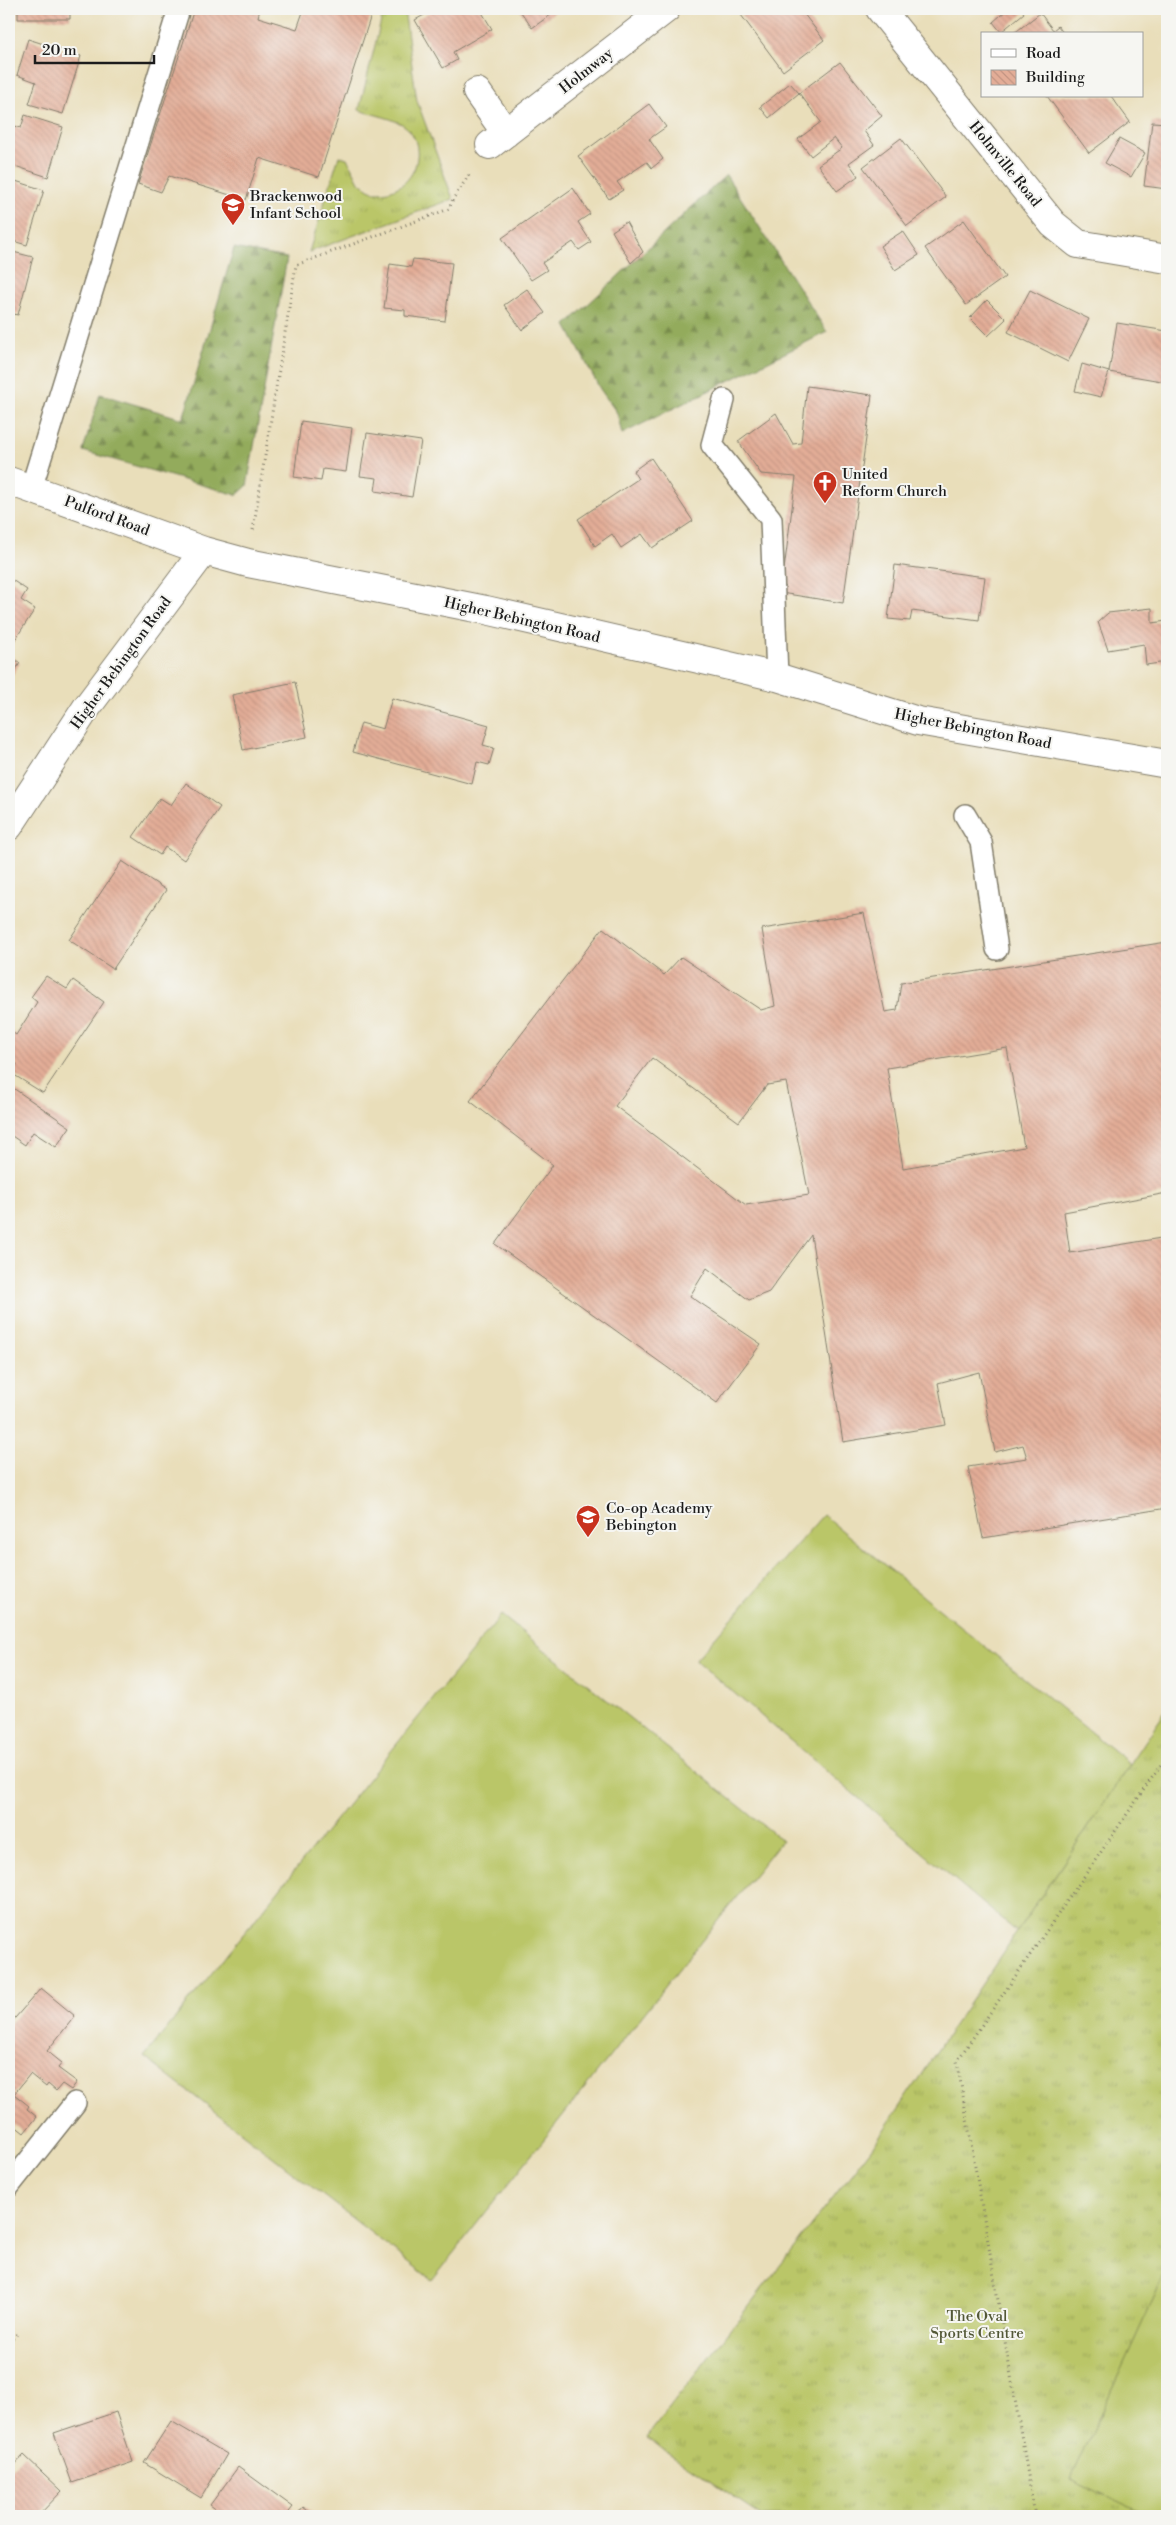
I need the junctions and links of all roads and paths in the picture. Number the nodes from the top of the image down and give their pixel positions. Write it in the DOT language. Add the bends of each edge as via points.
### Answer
graph roads {
  1 [pos="180,9"];
  2 [pos="666,9"];
  3 [pos="880,9"];
  4 [pos="477,92"];
  5 [pos="498,139"];
  6 [pos="1167,259"];
  7 [pos="724,400"];
  8 [pos="20,485"];
  9 [pos="204,551"];
  10 [pos="248,563"];
  11 [pos="777,677"];
  12 [pos="1167,764"];
  13 [pos="965,815"];
  14 [pos="9,826"];
  15 [pos="997,949"];
  16 [pos="1167,1756"];
  17 [pos="75,2103"];
  18 [pos="9,2186"];
  19 [pos="18,2332"];
  20 [pos="9,2342"];
  21 [pos="1035,2516"];
  1 -- 8 [label="lane"];
  2 -- 5 [label="street, Holmway"];
  3 -- 6 [label="street, Holmville Road" via="1053,224 1078,244"];
  4 -- 5 [label="street"];
  5 -- 10 [label="path" via="449,209 296,265"];
  7 -- 11 [label="lane" via="712,445 771,519"];
  8 -- 9 [label="street, Pulford Road"];
  9 -- 10 [label="street, Higher Bebington Road"];
  9 -- 14 [label="street, Higher Bebington Road" via="86,707"];
  10 -- 11 [label="street, Higher Bebington Road" via="486,610"];
  11 -- 12 [label="street, Higher Bebington Road" via="918,722"];
  13 -- 15 [label="lane" via="981,842"];
  16 -- 21 [label="path" via="957,2061"];
  17 -- 18 [label="lane"];
  19 -- 20 [label="path"];
}
